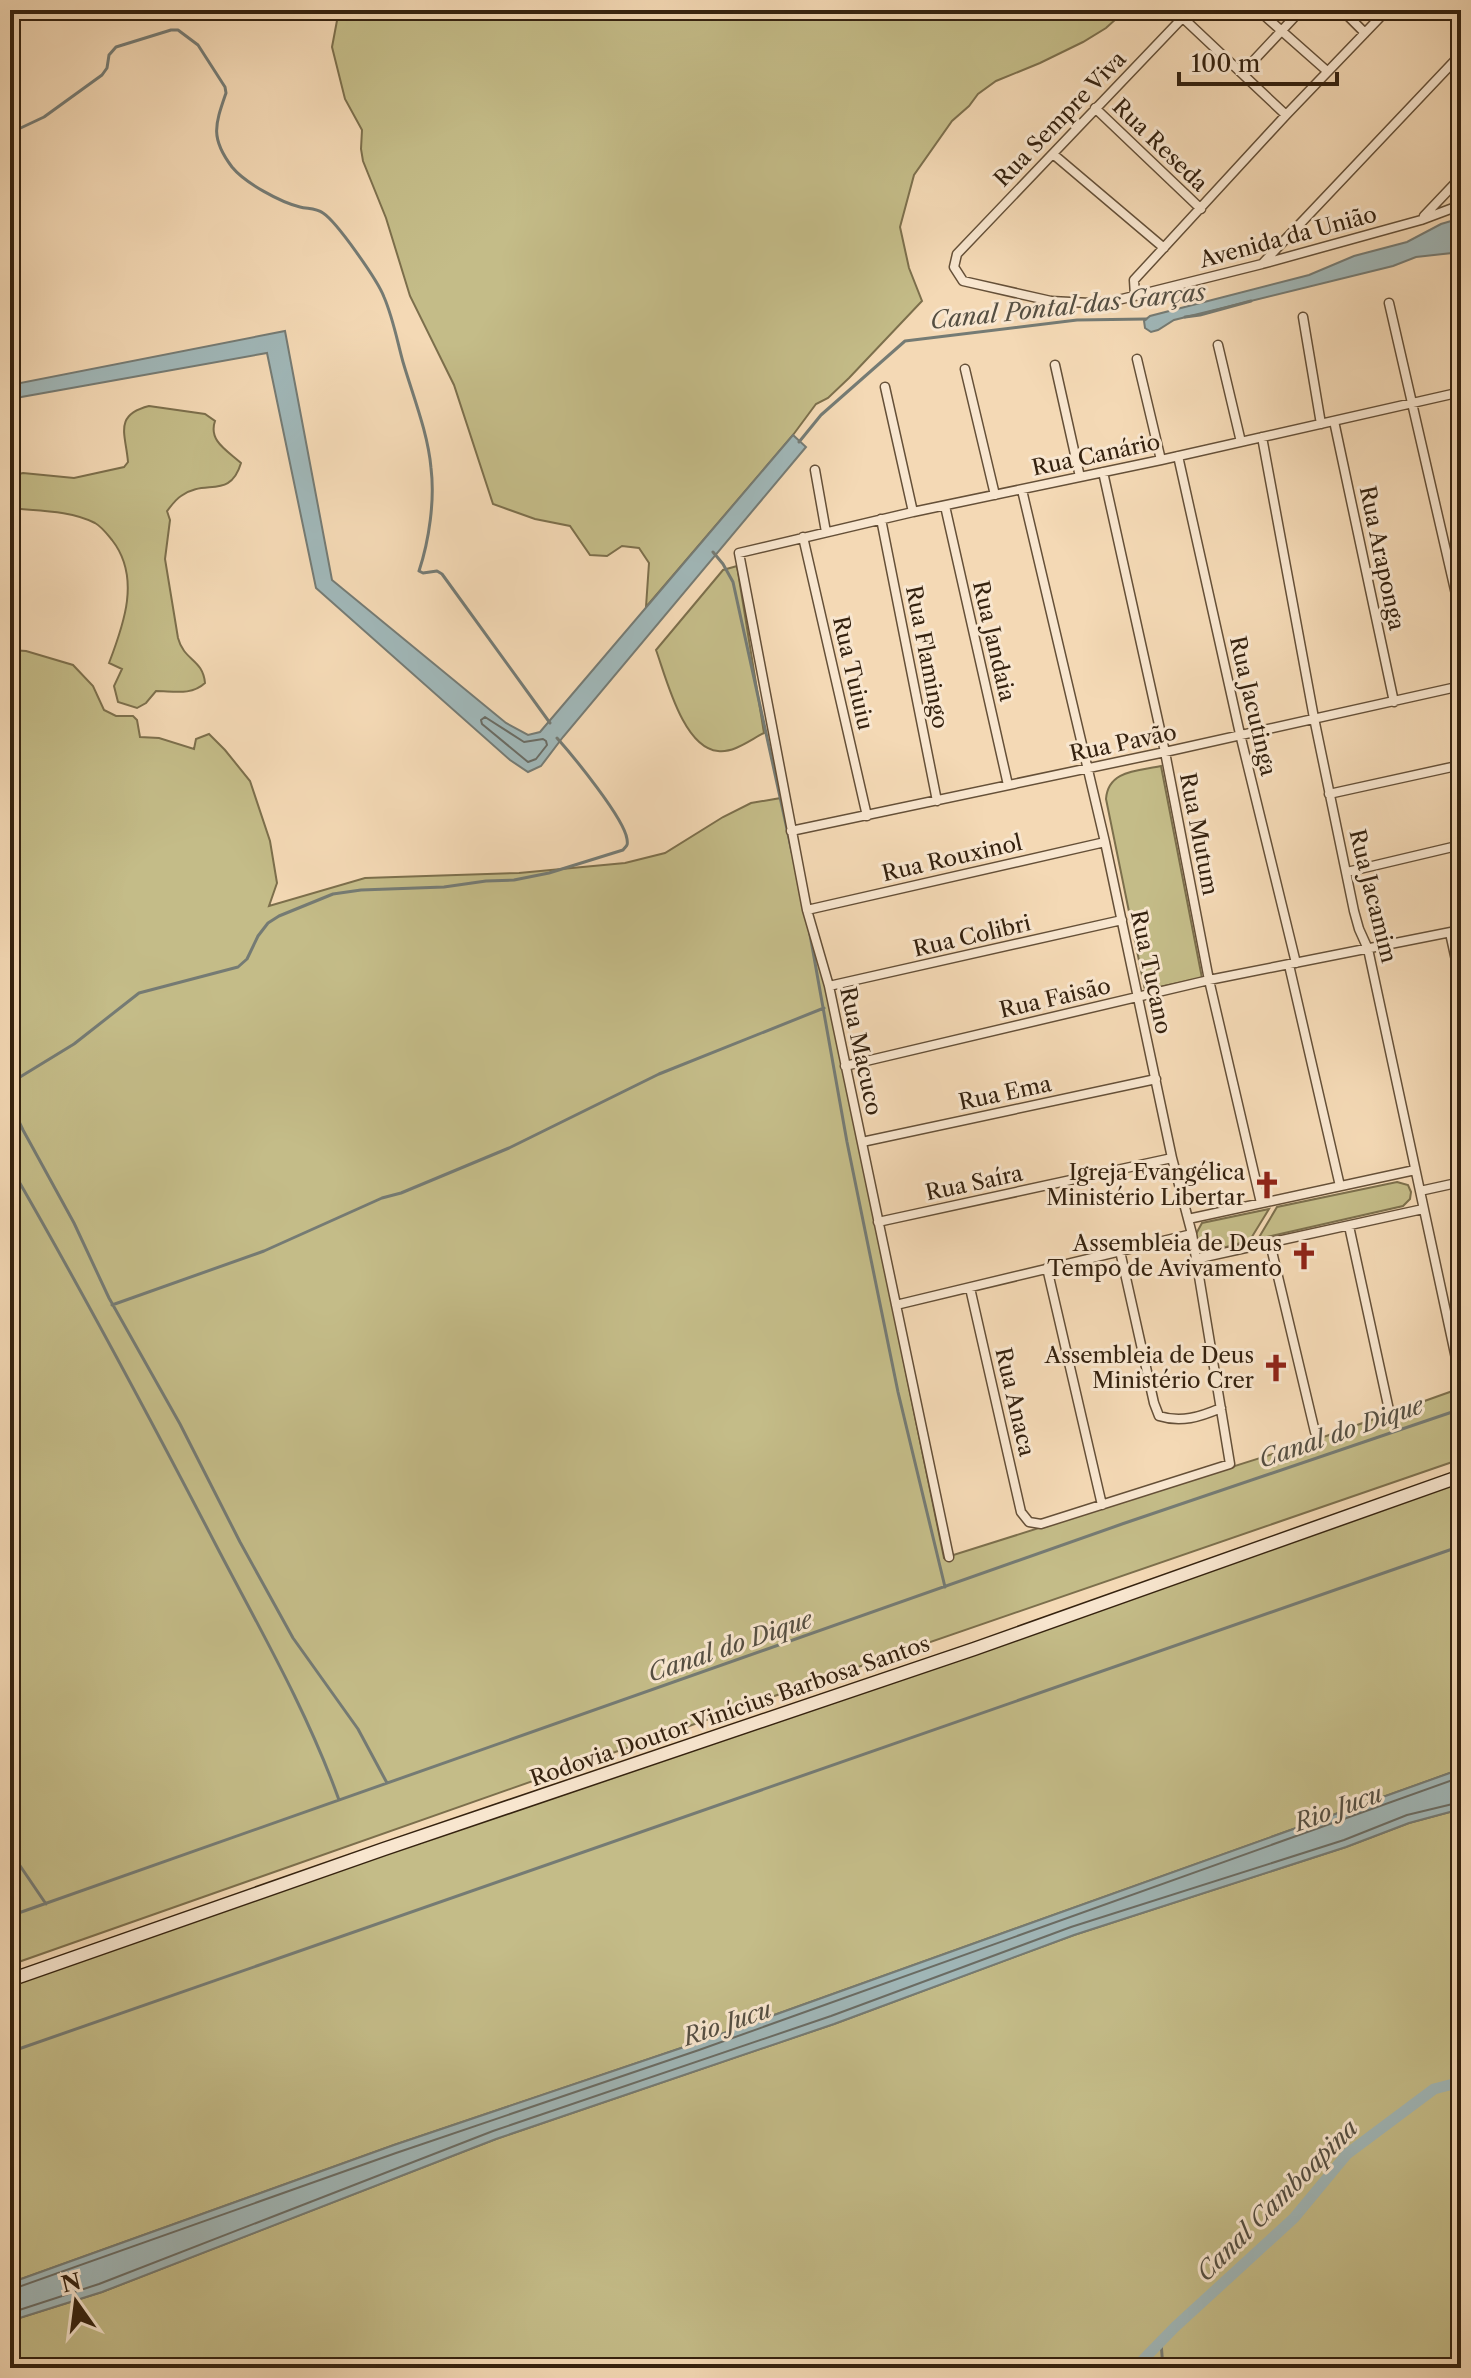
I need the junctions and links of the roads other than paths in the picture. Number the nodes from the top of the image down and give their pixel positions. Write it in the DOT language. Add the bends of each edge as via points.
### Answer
graph roads {
  1 [pos="1190,10"];
  2 [pos="1258,10"];
  3 [pos="1301,10"];
  4 [pos="1342,10"];
  5 [pos="1387,10"];
  6 [pos="1183,18"];
  7 [pos="1281,31"];
  8 [pos="1365,33"];
  9 [pos="1461,54"];
  10 [pos="1327,71"];
  11 [pos="1242,73"];
  12 [pos="1095,108"];
  13 [pos="1286,115"];
  14 [pos="1053,154"];
  15 [pos="1461,177"];
  16 [pos="1461,205"];
  17 [pos="1201,209"];
  18 [pos="1421,220"];
  19 [pos="1164,248"];
  20 [pos="957,254"];
  21 [pos="1262,264"];
  22 [pos="1135,296"];
  23 [pos="1389,303"];
  24 [pos="1303,317"];
  25 [pos="1218,345"];
  26 [pos="1137,359"];
  27 [pos="1055,365"];
  28 [pos="965,369"];
  29 [pos="885,387"];
  30 [pos="1461,392"];
  31 [pos="1411,404"];
  32 [pos="1334,421"];
  33 [pos="1321,424"];
  34 [pos="1262,437"];
  35 [pos="1241,442"];
  36 [pos="1178,456"];
  37 [pos="1161,460"];
  38 [pos="815,470"];
  39 [pos="1103,472"];
  40 [pos="1080,477"];
  41 [pos="1022,490"];
  42 [pos="995,495"];
  43 [pos="945,506"];
  44 [pos="913,512"];
  45 [pos="881,519"];
  46 [pos="826,532"];
  47 [pos="803,537"];
  48 [pos="739,553"];
  49 [pos="1461,616"];
  50 [pos="1461,686"];
  51 [pos="1394,702"];
  52 [pos="1314,718"];
  53 [pos="1240,734"];
  54 [pos="1165,752"];
  55 [pos="1461,765"];
  56 [pos="1087,769"];
  57 [pos="1008,785"];
  58 [pos="1329,794"];
  59 [pos="937,801"];
  60 [pos="867,816"];
  61 [pos="791,831"];
  62 [pos="1105,842"];
  63 [pos="1461,845"];
  64 [pos="1347,872"];
  65 [pos="807,910"];
  66 [pos="1122,920"];
  67 [pos="1461,930"];
  68 [pos="1450,933"];
  69 [pos="1368,949"];
  70 [pos="1292,964"];
  71 [pos="1209,980"];
  72 [pos="1461,983"];
  73 [pos="829,986"];
  74 [pos="1137,997"];
  75 [pos="845,1066"];
  76 [pos="1156,1079"];
  77 [pos="862,1142"];
  78 [pos="1172,1158"];
  79 [pos="1415,1170"];
  80 [pos="1461,1182"];
  81 [pos="1340,1186"];
  82 [pos="1420,1191"];
  83 [pos="1261,1203"];
  84 [pos="1423,1209"];
  85 [pos="1188,1219"];
  86 [pos="878,1222"];
  87 [pos="1349,1226"];
  88 [pos="1192,1234"];
  89 [pos="1270,1243"];
  90 [pos="1120,1251"];
  91 [pos="1196,1259"];
  92 [pos="1047,1268"];
  93 [pos="970,1288"];
  94 [pos="896,1305"];
  95 [pos="1457,1363"];
  96 [pos="1221,1408"];
  97 [pos="1389,1410"];
  98 [pos="1315,1432"];
  99 [pos="1461,1476"];
  100 [pos="1102,1505"];
  101 [pos="949,1557"];
  102 [pos="10,1980"];
  1 -- 6 [label="street, Rua Sempre Viva"];
  2 -- 7 [label="street"];
  3 -- 7 [label="street"];
  4 -- 8 [label="street"];
  5 -- 8 [label="street"];
  6 -- 11 [label="street"];
  6 -- 12 [label="street, Rua Sempre Viva"];
  7 -- 10 [label="street"];
  7 -- 11 [label="street"];
  8 -- 10 [label="street"];
  9 -- 21 [label="street"];
  10 -- 13 [label="street"];
  11 -- 13 [label="street"];
  12 -- 14 [label="street, Rua Sempre Viva"];
  12 -- 17 [label="street, Rua Reseda"];
  13 -- 17 [label="street"];
  14 -- 19 [label="street"];
  14 -- 20 [label="street, Rua Sempre Viva"];
  15 -- 18 [label="street"];
  16 -- 18 [label="street, Avenida da União"];
  17 -- 19 [label="street"];
  18 -- 21 [label="street, Avenida da União"];
  19 -- 22 [label="street" via="1134,280"];
  20 -- 22 [label="street, Avenida da União" via="956,272 969,283 1051,301"];
  21 -- 22 [label="street, Avenida da União"];
  23 -- 31 [label="street"];
  24 -- 33 [label="street"];
  25 -- 35 [label="street"];
  26 -- 37 [label="street"];
  27 -- 40 [label="street"];
  28 -- 42 [label="street"];
  29 -- 44 [label="street"];
  30 -- 31 [label="street, Rua Canário"];
  31 -- 32 [label="street, Rua Canário"];
  31 -- 49 [label="street"];
  32 -- 33 [label="street, Rua Canário"];
  32 -- 51 [label="street, Rua Araponga"];
  33 -- 34 [label="street, Rua Canário"];
  34 -- 35 [label="street, Rua Canário"];
  34 -- 52 [label="street, Rua Jacamim"];
  35 -- 36 [label="street, Rua Canário"];
  36 -- 37 [label="street, Rua Canário"];
  36 -- 53 [label="street, Rua Jacutinga"];
  37 -- 39 [label="street, Rua Canário"];
  38 -- 46 [label="street"];
  39 -- 40 [label="street, Rua Canário"];
  39 -- 54 [label="street, Rua Mutum"];
  40 -- 41 [label="street, Rua Canário"];
  41 -- 42 [label="street, Rua Canário"];
  41 -- 56 [label="street, Rua Tucano"];
  42 -- 43 [label="street, Rua Canário"];
  43 -- 44 [label="street, Rua Canário"];
  43 -- 57 [label="street, Rua Jandaia"];
  44 -- 45 [label="street, Rua Canário"];
  45 -- 46 [label="street, Rua Canário"];
  45 -- 59 [label="street, Rua Flamingo"];
  46 -- 47 [label="street, Rua Canário"];
  47 -- 48 [label="street, Rua Canário"];
  47 -- 60 [label="street, Rua Tuiuiu"];
  48 -- 61 [label="street, Rua Macuco"];
  50 -- 51 [label="street, Rua Pavão"];
  51 -- 52 [label="street, Rua Pavão"];
  52 -- 53 [label="street, Rua Pavão"];
  52 -- 58 [label="street, Rua Jacamim"];
  53 -- 54 [label="street, Rua Pavão"];
  53 -- 70 [label="street, Rua Jacutinga"];
  54 -- 56 [label="street, Rua Pavão"];
  54 -- 71 [label="street, Rua Mutum"];
  55 -- 58 [label="street"];
  56 -- 57 [label="street, Rua Pavão"];
  56 -- 62 [label="street, Rua Tucano"];
  57 -- 59 [label="street, Rua Pavão"];
  58 -- 64 [label="street, Rua Jacamim"];
  59 -- 60 [label="street, Rua Pavão"];
  60 -- 61 [label="street, Rua Pavão"];
  61 -- 65 [label="street, Rua Macuco"];
  62 -- 65 [label="street, Rua Rouxinol"];
  62 -- 66 [label="street, Rua Tucano"];
  63 -- 64 [label="street"];
  64 -- 69 [label="street, Rua Jacamim"];
  65 -- 73 [label="street, Rua Macuco"];
  66 -- 73 [label="street, Rua Colibri"];
  66 -- 74 [label="street, Rua Tucano"];
  67 -- 68 [label="street, Rua Faisão"];
  68 -- 69 [label="street, Rua Faisão"];
  68 -- 72 [label="street"];
  69 -- 70 [label="street, Rua Faisão"];
  69 -- 79 [label="street, Rua Jacamim"];
  70 -- 71 [label="street, Rua Faisão"];
  70 -- 81 [label="street, Rua Jacutinga"];
  71 -- 74 [label="street, Rua Faisão"];
  71 -- 83 [label="street, Rua Mutum"];
  73 -- 75 [label="street, Rua Macuco"];
  74 -- 75 [label="street, Rua Faisão"];
  74 -- 76 [label="street, Rua Tucano"];
  75 -- 77 [label="street, Rua Macuco"];
  76 -- 77 [label="street, Rua Ema"];
  76 -- 78 [label="street, Rua Tucano"];
  77 -- 86 [label="street, Rua Macuco"];
  78 -- 85 [label="street, Rua Tucano"];
  78 -- 86 [label="street, Rua Saíra"];
  79 -- 81 [label="street"];
  79 -- 82 [label="street, Rua Jacamim"];
  80 -- 82 [label="street"];
  81 -- 83 [label="street"];
  82 -- 84 [label="street, Rua Jacamim"];
  83 -- 85 [label="street"];
  84 -- 87 [label="street"];
  84 -- 95 [label="street, Rua Jacamim"];
  85 -- 88 [label="street, Rua Tucano"];
  86 -- 94 [label="street, Rua Macuco"];
  87 -- 89 [label="street"];
  87 -- 97 [label="street"];
  88 -- 90 [label="street"];
  88 -- 91 [label="street, Rua Tucano"];
  89 -- 91 [label="street"];
  89 -- 98 [label="street"];
  90 -- 92 [label="street"];
  90 -- 96 [label="street" via="1159,1416 1199,1418"];
  91 -- 96 [label="street, Rua Tucano"];
  92 -- 93 [label="street"];
  92 -- 100 [label="street"];
  93 -- 94 [label="street"];
  93 -- 100 [label="street, Rua Anaca" via="1021,1512 1029,1522 1041,1524"];
  94 -- 101 [label="street, Rua Macuco"];
  96 -- 100 [label="street, Rua Tucano" via="1230,1464"];
  99 -- 102 [label="main road, Rodovia Doutor Vinícius Barbosa Santos"];
}
